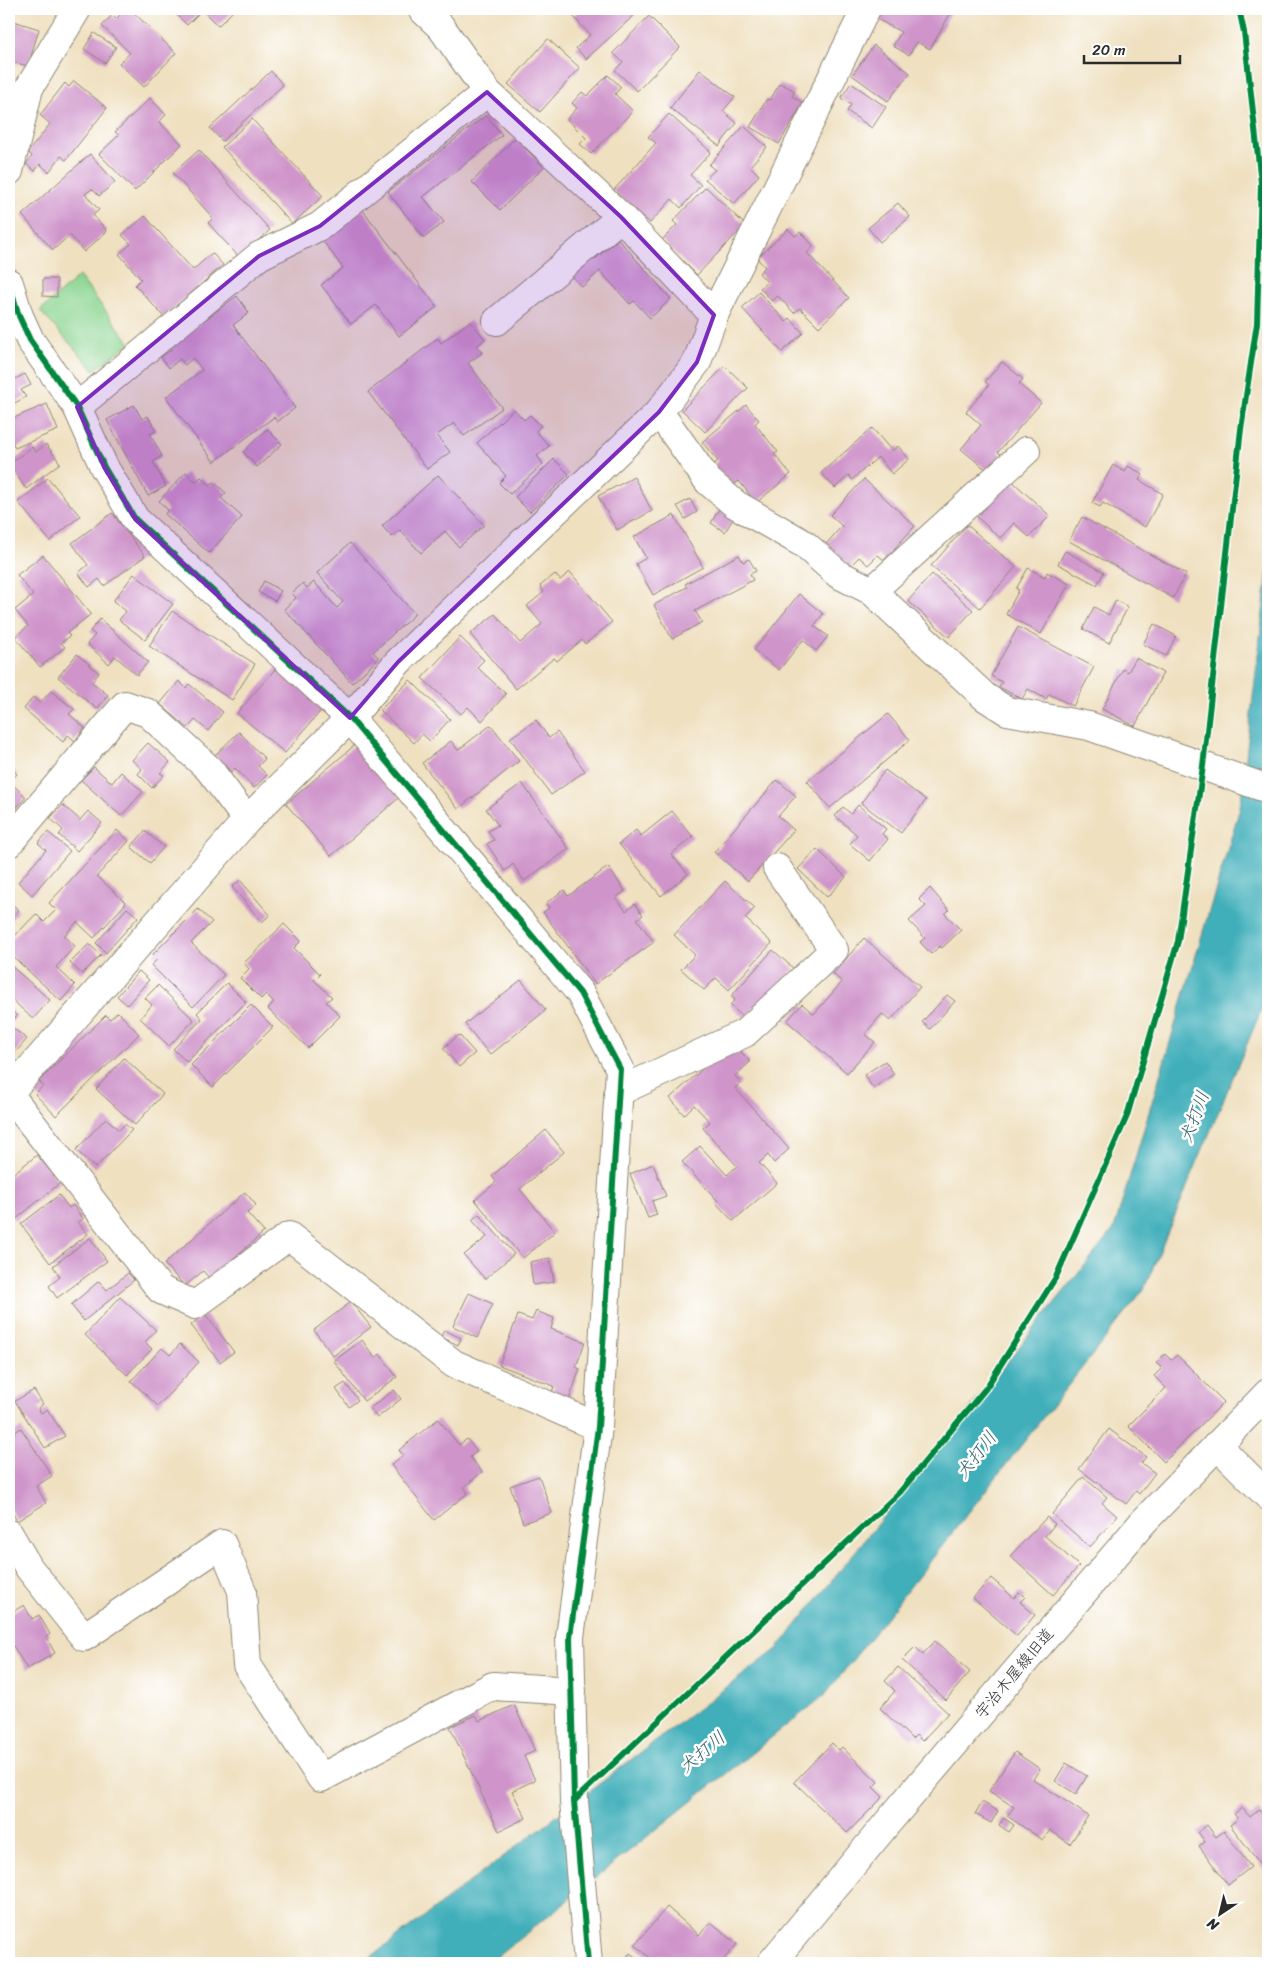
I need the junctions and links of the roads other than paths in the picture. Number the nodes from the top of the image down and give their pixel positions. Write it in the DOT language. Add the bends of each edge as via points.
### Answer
graph roads {
  1 [pos="77,9"];
  2 [pos="422,9"];
  3 [pos="866,9"];
  4 [pos="487,92"];
  5 [pos="9,171"];
  6 [pos="622,217"];
  7 [pos="9,283"];
  8 [pos="714,315"];
  9 [pos="497,322"];
  10 [pos="77,407"];
  11 [pos="659,412"];
  12 [pos="1026,451"];
  13 [pos="872,591"];
  14 [pos="350,718"];
  15 [pos="1268,789"];
  16 [pos="247,820"];
  17 [pos="9,843"];
  18 [pos="777,868"];
  19 [pos="618,1092"];
  20 [pos="9,1094"];
  21 [pos="1268,1393"];
  22 [pos="598,1427"];
  23 [pos="1218,1445"];
  24 [pos="1268,1496"];
  25 [pos="9,1534"];
  26 [pos="572,1691"];
  27 [pos="588,1963"];
  28 [pos="771,1963"];
  1 -- 5 [label="street" via="29,88"];
  2 -- 4 [label="street" via="441,27"];
  3 -- 8 [label="street"];
  4 -- 6 [label="street"];
  4 -- 10 [label="street" via="320,226 259,256"];
  6 -- 8 [label="street"];
  6 -- 9 [label="street"];
  7 -- 10 [label="street" via="30,340"];
  8 -- 11 [label="street" via="697,362"];
  10 -- 14 [label="street" via="104,467 136,519"];
  11 -- 13 [label="street" via="708,481 735,504 804,544 838,574"];
  11 -- 14 [label="street" via="398,662"];
  12 -- 13 [label="street"];
  13 -- 15 [label="street" via="985,697 1007,711 1089,726"];
  14 -- 16 [label="street"];
  14 -- 19 [label="street" via="580,994 620,1069"];
  16 -- 17 [label="street" via="209,769 148,713 125,705"];
  16 -- 20 [label="street"];
  18 -- 19 [label="street" via="834,950 746,1033"];
  19 -- 22 [label="street"];
  20 -- 22 [label="street" via="161,1290 195,1305 289,1236 454,1364"];
  21 -- 23 [label="street, 宇治木屋線旧道"];
  22 -- 26 [label="street" via="570,1637"];
  23 -- 24 [label="street"];
  23 -- 28 [label="street, 宇治木屋線旧道" via="1144,1521"];
  25 -- 26 [label="street" via="29,1568 84,1637 222,1544 242,1591 247,1665 321,1778 493,1686"];
  26 -- 27 [label="street" via="574,1801"];
}
